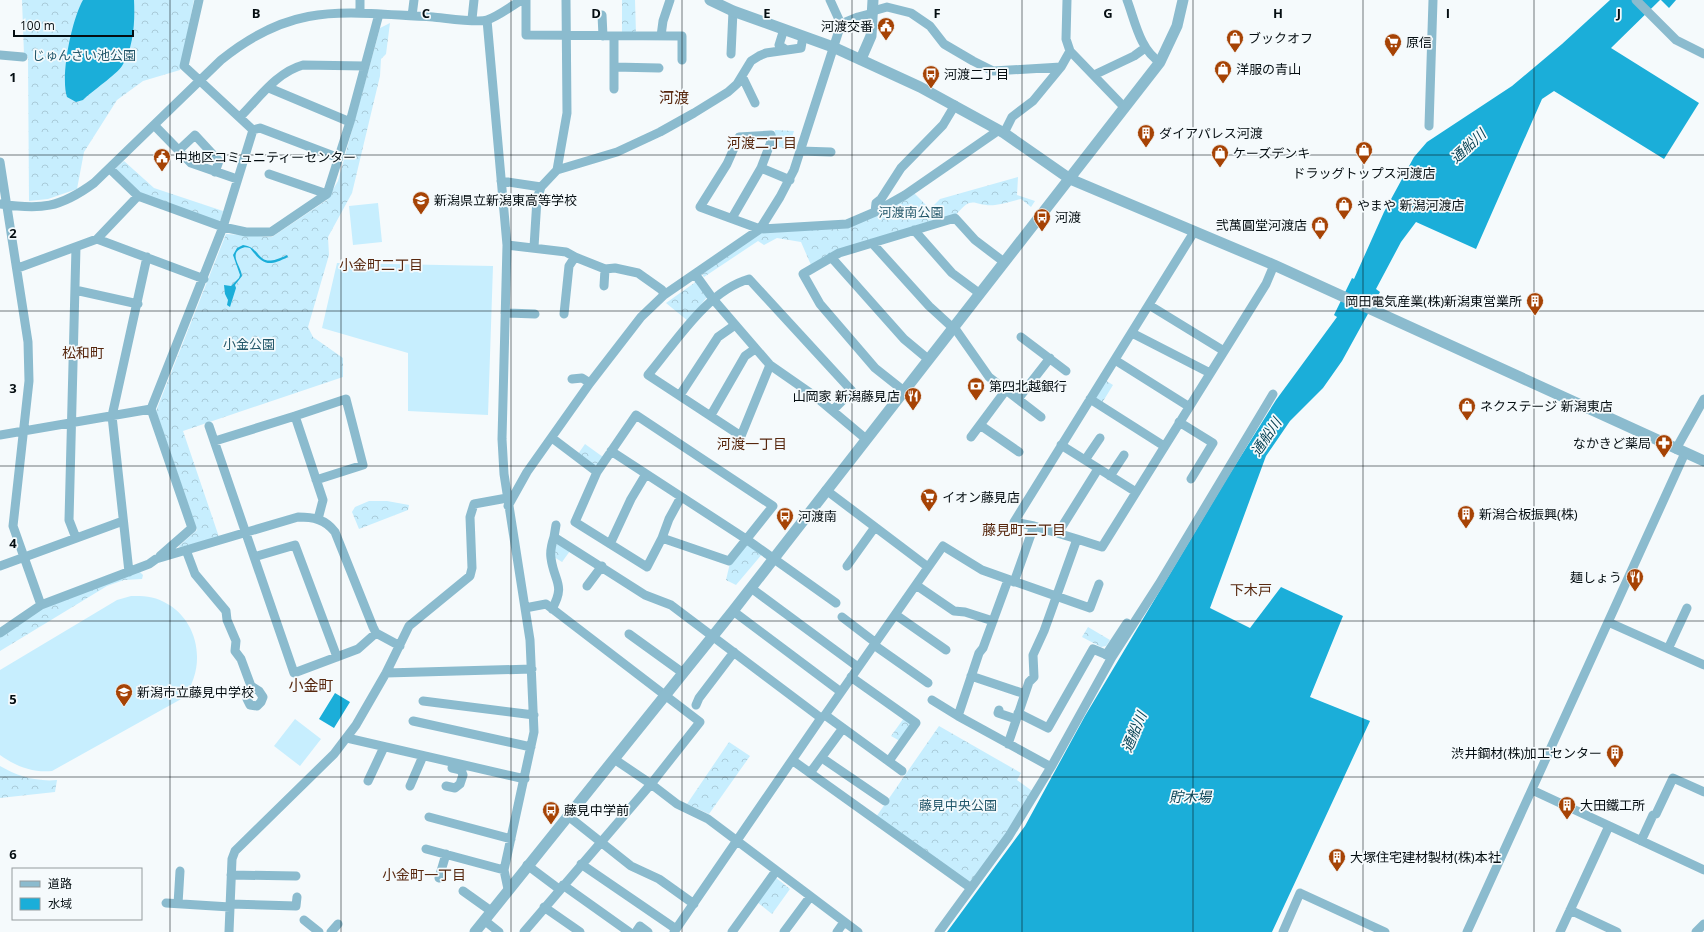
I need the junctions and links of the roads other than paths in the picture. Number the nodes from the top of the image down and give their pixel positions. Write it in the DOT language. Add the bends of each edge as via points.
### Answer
graph roads {
  1 [pos="199,0"];
  2 [pos="360,0"];
  3 [pos="414,0"];
  4 [pos="474,0"];
  5 [pos="522,0"];
  6 [pos="526,0"];
  7 [pos="566,0"];
  8 [pos="670,0"];
  9 [pos="710,0"];
  10 [pos="830,0"];
  11 [pos="1067,0"];
  12 [pos="1127,0"];
  13 [pos="1183,0"];
  14 [pos="1433,0"];
  15 [pos="1636,0"];
  16 [pos="890,3"];
  17 [pos="873,8"];
  18 [pos="733,11"];
  19 [pos="360,12"];
  20 [pos="379,14"];
  21 [pos="602,15"];
  22 [pos="412,16"];
  23 [pos="472,19"];
  24 [pos="487,20"];
  25 [pos="841,24"];
  26 [pos="784,29"];
  27 [pos="567,36"];
  28 [pos="603,36"];
  29 [pos="614,36"];
  30 [pos="661,36"];
  31 [pos="803,36"];
  32 [pos="833,47"];
  33 [pos="1145,48"];
  34 [pos="786,50"];
  35 [pos="1070,51"];
  36 [pos="731,54"];
  37 [pos="1704,54"];
  38 [pos="0,55"];
  39 [pos="23,57"];
  40 [pos="861,59"];
  41 [pos="682,60"];
  42 [pos="1160,62"];
  43 [pos="365,66"];
  44 [pos="614,67"];
  45 [pos="1060,67"];
  46 [pos="659,68"];
  47 [pos="1094,75"];
  48 [pos="742,76"];
  49 [pos="200,80"];
  50 [pos="269,88"];
  51 [pos="614,89"];
  52 [pos="755,103"];
  53 [pos="955,105"];
  54 [pos="1125,108"];
  55 [pos="240,117"];
  56 [pos="350,122"];
  57 [pos="154,125"];
  58 [pos="1429,126"];
  59 [pos="253,130"];
  60 [pos="1002,132"];
  61 [pos="179,150"];
  62 [pos="800,151"];
  63 [pos="831,152"];
  64 [pos="339,158"];
  65 [pos="0,162"];
  66 [pos="110,168"];
  67 [pos="761,168"];
  68 [pos="557,170"];
  69 [pos="216,172"];
  70 [pos="269,174"];
  71 [pos="237,179"];
  72 [pos="1070,179"];
  73 [pos="790,180"];
  74 [pos="501,181"];
  75 [pos="542,187"];
  76 [pos="327,194"];
  77 [pos="138,196"];
  78 [pos="3,204"];
  79 [pos="875,212"];
  80 [pos="732,218"];
  81 [pos="223,227"];
  82 [pos="760,229"];
  83 [pos="914,230"];
  84 [pos="1194,232"];
  85 [pos="97,239"];
  86 [pos="872,243"];
  87 [pos="507,245"];
  88 [pos="76,247"];
  89 [pos="534,247"];
  90 [pos="147,257"];
  91 [pos="575,257"];
  92 [pos="830,257"];
  93 [pos="1004,262"];
  94 [pos="1274,265"];
  95 [pos="18,268"];
  96 [pos="605,269"];
  97 [pos="695,274"];
  98 [pos="204,279"];
  99 [pos="604,286"];
  100 [pos="75,290"];
  101 [pos="979,293"];
  102 [pos="664,295"];
  103 [pos="712,299"];
  104 [pos="138,304"];
  105 [pos="1149,305"];
  106 [pos="505,313"];
  107 [pos="535,314"];
  108 [pos="564,314"];
  109 [pos="735,325"];
  110 [pos="953,327"];
  111 [pos="1132,333"];
  112 [pos="1021,337"];
  113 [pos="755,349"];
  114 [pos="1224,352"];
  115 [pos="1050,358"];
  116 [pos="928,359"];
  117 [pos="1115,360"];
  118 [pos="770,365"];
  119 [pos="1066,371"];
  120 [pos="1210,373"];
  121 [pos="572,378"];
  122 [pos="590,383"];
  123 [pos="1006,390"];
  124 [pos="904,391"];
  125 [pos="1272,394"];
  126 [pos="680,395"];
  127 [pos="1018,399"];
  128 [pos="1090,399"];
  129 [pos="1704,399"];
  130 [pos="1188,406"];
  131 [pos="151,409"];
  132 [pos="833,410"];
  133 [pos="711,415"];
  134 [pos="112,416"];
  135 [pos="295,416"];
  136 [pos="1041,417"];
  137 [pos="1179,422"];
  138 [pos="72,423"];
  139 [pos="980,425"];
  140 [pos="209,426"];
  141 [pos="24,432"];
  142 [pos="0,435"];
  143 [pos="971,437"];
  144 [pos="552,438"];
  145 [pos="1100,438"];
  146 [pos="866,439"];
  147 [pos="214,441"];
  148 [pos="1061,445"];
  149 [pos="1164,446"];
  150 [pos="611,451"];
  151 [pos="1680,451"];
  152 [pos="1019,452"];
  153 [pos="1124,455"];
  154 [pos="1085,460"];
  155 [pos="1704,461"];
  156 [pos="1098,469"];
  157 [pos="597,472"];
  158 [pos="646,474"];
  159 [pos="1110,476"];
  160 [pos="1191,479"];
  161 [pos="316,480"];
  162 [pos="826,490"];
  163 [pos="1136,492"];
  164 [pos="682,497"];
  165 [pos="508,502"];
  166 [pos="318,519"];
  167 [pos="123,521"];
  168 [pos="556,525"];
  169 [pos="1034,526"];
  170 [pos="875,527"];
  171 [pos="246,533"];
  172 [pos="1058,533"];
  173 [pos="554,537"];
  174 [pos="76,538"];
  175 [pos="662,538"];
  176 [pos="746,539"];
  177 [pos="1077,539"];
  178 [pos="610,544"];
  179 [pos="186,550"];
  180 [pos="254,557"];
  181 [pos="23,558"];
  182 [pos="156,559"];
  183 [pos="774,559"];
  184 [pos="0,566"];
  185 [pos="602,566"];
  186 [pos="847,566"];
  187 [pos="928,567"];
  188 [pos="129,572"];
  189 [pos="1011,581"];
  190 [pos="1099,584"];
  191 [pos="916,585"];
  192 [pos="587,586"];
  193 [pos="751,588"];
  194 [pos="1057,597"];
  195 [pos="836,603"];
  196 [pos="41,605"];
  197 [pos="525,608"];
  198 [pos="1687,608"];
  199 [pos="552,609"];
  200 [pos="733,611"];
  201 [pos="896,614"];
  202 [pos="842,617"];
  203 [pos="992,621"];
  204 [pos="1608,622"];
  205 [pos="0,633"];
  206 [pos="376,633"];
  207 [pos="629,634"];
  208 [pos="713,636"];
  209 [pos="875,644"];
  210 [pos="400,646"];
  211 [pos="1668,649"];
  212 [pos="946,650"];
  213 [pos="734,652"];
  214 [pos="1109,656"];
  215 [pos="337,657"];
  216 [pos="1704,665"];
  217 [pos="858,667"];
  218 [pos="532,669"];
  219 [pos="386,672"];
  220 [pos="682,673"];
  221 [pos="971,676"];
  222 [pos="851,677"];
  223 [pos="928,683"];
  224 [pos="251,686"];
  225 [pos="841,692"];
  226 [pos="1025,694"];
  227 [pos="665,695"];
  228 [pos="932,700"];
  229 [pos="423,701"];
  230 [pos="696,705"];
  231 [pos="999,710"];
  232 [pos="534,715"];
  233 [pos="958,716"];
  234 [pos="1017,716"];
  235 [pos="823,717"];
  236 [pos="413,721"];
  237 [pos="843,728"];
  238 [pos="347,738"];
  239 [pos="1008,744"];
  240 [pos="384,747"];
  241 [pos="531,748"];
  242 [pos="423,756"];
  243 [pos="822,758"];
  244 [pos="614,759"];
  245 [pos="792,760"];
  246 [pos="889,761"];
  247 [pos="454,762"];
  248 [pos="1051,767"];
  249 [pos="902,771"];
  250 [pos="810,773"];
  251 [pos="525,779"];
  252 [pos="368,781"];
  253 [pos="651,784"];
  254 [pos="410,786"];
  255 [pos="446,786"];
  256 [pos="1532,790"];
  257 [pos="1704,792"];
  258 [pos="885,801"];
  259 [pos="568,816"];
  260 [pos="429,817"];
  261 [pos="1609,826"];
  262 [pos="511,839"];
  263 [pos="601,841"];
  264 [pos="1641,841"];
  265 [pos="737,842"];
  266 [pos="426,849"];
  267 [pos="446,854"];
  268 [pos="581,864"];
  269 [pos="527,865"];
  270 [pos="504,870"];
  271 [pos="1704,870"];
  272 [pos="180,871"];
  273 [pos="776,872"];
  274 [pos="231,875"];
  275 [pos="296,876"];
  276 [pos="439,878"];
  277 [pos="561,887"];
  278 [pos="971,888"];
  279 [pos="508,889"];
  280 [pos="463,891"];
  281 [pos="297,897"];
  282 [pos="810,897"];
  283 [pos="166,903"];
  284 [pos="178,904"];
  285 [pos="694,904"];
  286 [pos="230,906"];
  287 [pos="544,908"];
  288 [pos="1570,910"];
  289 [pos="491,911"];
  290 [pos="304,920"];
  291 [pos="484,920"];
  292 [pos="844,922"];
  293 [pos="338,924"];
  294 [pos="1704,924"];
  295 [pos="574,930"];
  296 [pos="527,931"];
  297 [pos="675,931"];
  298 [pos="230,932"];
  299 [pos="319,932"];
  300 [pos="331,932"];
  301 [pos="475,932"];
  302 [pos="499,932"];
  303 [pos="629,932"];
  304 [pos="636,932"];
  305 [pos="648,932"];
  306 [pos="732,932"];
  307 [pos="784,932"];
  308 [pos="837,932"];
  309 [pos="858,932"];
  310 [pos="939,932"];
  311 [pos="1283,932"];
  312 [pos="1385,932"];
  313 [pos="1467,932"];
  314 [pos="1560,932"];
  315 [pos="1617,932"];
  316 [pos="1696,932"];
  1 -- 49 [label="street" via="184,66"];
  2 -- 19 [label="street"];
  3 -- 22 [label="street"];
  4 -- 23 [label="street"];
  5 -- 24 [label="street"];
  6 -- 27 [label="street" via="526,36"];
  7 -- 27 [label="street"];
  8 -- 30 [label="street"];
  9 -- 18 [label="street"];
  10 -- 25 [label="street"];
  11 -- 35 [label="street" via="1066,39"];
  12 -- 33 [label="street"];
  13 -- 42 [label="street" via="1177,26"];
  14 -- 58 [label="street"];
  15 -- 37 [label="street" via="1676,40"];
  16 -- 17 [label="street"];
  16 -- 45 [label="street" via="930,26 944,44 993,71"];
  17 -- 25 [label="street"];
  17 -- 40 [label="street" via="871,36"];
  18 -- 26 [label="street"];
  18 -- 36 [label="street"];
  19 -- 20 [label="street"];
  19 -- 49 [label="street" via="327,12 282,22 243,42"];
  20 -- 22 [label="street"];
  20 -- 43 [label="street"];
  21 -- 28 [label="street"];
  22 -- 23 [label="street"];
  23 -- 24 [label="street"];
  24 -- 74 [label="street"];
  25 -- 32 [label="street"];
  26 -- 31 [label="street"];
  26 -- 34 [label="street" via="779,45"];
  27 -- 28 [label="street"];
  27 -- 68 [label="street" via="567,113"];
  28 -- 29 [label="street"];
  29 -- 30 [label="street"];
  29 -- 44 [label="street"];
  30 -- 41 [label="street" via="682,36"];
  31 -- 32 [label="street"];
  31 -- 34 [label="street" via="801,48"];
  32 -- 40 [label="street"];
  32 -- 62 [label="street"];
  33 -- 42 [label="street" via="1151,57"];
  33 -- 47 [label="street"];
  34 -- 48 [label="street" via="759,56 751,61"];
  35 -- 45 [label="street"];
  35 -- 47 [label="street"];
  38 -- 39 [label="street"];
  40 -- 53 [label="street"];
  42 -- 54 [label="street"];
  43 -- 50 [label="street" via="303,65 284,73"];
  43 -- 56 [label="street"];
  44 -- 46 [label="street"];
  44 -- 51 [label="street"];
  45 -- 60 [label="street" via="1033,101 1012,117"];
  47 -- 54 [label="street"];
  48 -- 52 [label="street"];
  48 -- 68 [label="street" via="728,92 660,132 617,152"];
  49 -- 55 [label="street"];
  49 -- 57 [label="street"];
  50 -- 55 [label="street"];
  50 -- 56 [label="street"];
  53 -- 60 [label="street"];
  53 -- 79 [label="street" via="943,125 901,168 876,203"];
  54 -- 72 [label="street"];
  55 -- 59 [label="street"];
  56 -- 64 [label="street"];
  57 -- 61 [label="street"];
  57 -- 66 [label="street"];
  59 -- 64 [label="street" via="260,128"];
  59 -- 71 [label="street"];
  60 -- 72 [label="street"];
  60 -- 79 [label="street"];
  61 -- 69 [label="street" via="191,163"];
  61 -- 69 [label="street" via="195,135 219,161"];
  62 -- 63 [label="street"];
  62 -- 73 [label="street"];
  64 -- 76 [label="street"];
  65 -- 78 [label="street"];
  66 -- 77 [label="street"];
  66 -- 78 [label="street" via="94,184 76,196 60,202 44,207"];
  67 -- 73 [label="street"];
  67 -- 80 [label="street"];
  67 -- 80 [label="street" via="771,144 771,135 740,137 727,164 700,207"];
  68 -- 75 [label="street"];
  69 -- 71 [label="street"];
  70 -- 76 [label="street"];
  71 -- 81 [label="street"];
  72 -- 84 [label="street"];
  72 -- 93 [label="street"];
  73 -- 82 [label="street"];
  74 -- 75 [label="street"];
  74 -- 87 [label="street"];
  75 -- 89 [label="street" via="536,210"];
  76 -- 81 [label="street" via="271,232 246,232"];
  77 -- 81 [label="street"];
  77 -- 85 [label="street"];
  78 -- 95 [label="street"];
  79 -- 82 [label="street" via="847,224"];
  80 -- 82 [label="street"];
  81 -- 98 [label="street"];
  82 -- 97 [label="street"];
  83 -- 86 [label="street"];
  83 -- 93 [label="street" via="955,218 975,240"];
  83 -- 101 [label="street" via="952,273"];
  84 -- 94 [label="street"];
  84 -- 105 [label="street"];
  85 -- 88 [label="street"];
  85 -- 90 [label="street"];
  86 -- 92 [label="street"];
  86 -- 110 [label="street" via="929,306"];
  87 -- 89 [label="street"];
  87 -- 106 [label="street"];
  88 -- 95 [label="street"];
  88 -- 100 [label="street"];
  89 -- 91 [label="street" via="566,252"];
  90 -- 98 [label="street"];
  90 -- 104 [label="street"];
  91 -- 96 [label="street"];
  91 -- 108 [label="street" via="569,266"];
  92 -- 116 [label="street" via="904,339"];
  92 -- 124 [label="street" via="803,274 825,310 875,368"];
  93 -- 101 [label="street"];
  94 -- 114 [label="street" via="1266,284"];
  94 -- 151 [label="street"];
  95 -- 141 [label="street" via="28,342"];
  96 -- 99 [label="street"];
  96 -- 102 [label="street" via="615,268 638,273 662,290"];
  97 -- 102 [label="street"];
  97 -- 103 [label="street"];
  98 -- 131 [label="street"];
  100 -- 104 [label="street"];
  100 -- 138 [label="street"];
  101 -- 110 [label="street"];
  102 -- 122 [label="street" via="641,317"];
  103 -- 109 [label="street"];
  103 -- 126 [label="street" via="648,375"];
  103 -- 132 [label="street" via="736,283 750,279 852,391"];
  104 -- 134 [label="street"];
  105 -- 111 [label="street"];
  105 -- 114 [label="street"];
  106 -- 107 [label="street"];
  106 -- 165 [label="street" via="502,439"];
  109 -- 113 [label="street"];
  109 -- 126 [label="street" via="718,337"];
  110 -- 116 [label="street"];
  110 -- 123 [label="street" via="990,377"];
  111 -- 117 [label="street"];
  111 -- 120 [label="street"];
  112 -- 115 [label="street"];
  113 -- 118 [label="street"];
  113 -- 133 [label="street" via="745,356"];
  114 -- 120 [label="street"];
  115 -- 119 [label="street"];
  115 -- 127 [label="street"];
  116 -- 124 [label="street"];
  117 -- 128 [label="street"];
  117 -- 130 [label="street"];
  118 -- 132 [label="street"];
  118 -- 133 [label="street" via="741,436"];
  120 -- 130 [label="street"];
  121 -- 122 [label="street" via="582,378"];
  122 -- 144 [label="street"];
  123 -- 127 [label="street"];
  123 -- 139 [label="street"];
  124 -- 146 [label="street"];
  125 -- 214 [label="street" via="1152,595"];
  126 -- 133 [label="street"];
  127 -- 136 [label="street"];
  128 -- 148 [label="street"];
  128 -- 149 [label="street"];
  129 -- 151 [label="street"];
  130 -- 137 [label="street"];
  131 -- 134 [label="street"];
  131 -- 182 [label="street" via="192,528"];
  132 -- 146 [label="street"];
  134 -- 138 [label="street"];
  134 -- 167 [label="street"];
  135 -- 147 [label="street"];
  135 -- 161 [label="street"];
  135 -- 161 [label="street" via="346,399 363,465"];
  137 -- 149 [label="street"];
  137 -- 160 [label="street" via="1213,443"];
  138 -- 141 [label="street"];
  138 -- 174 [label="street" via="69,520"];
  139 -- 143 [label="street"];
  139 -- 152 [label="street"];
  140 -- 147 [label="street"];
  141 -- 142 [label="street"];
  141 -- 181 [label="street" via="13,526"];
  144 -- 157 [label="street"];
  144 -- 165 [label="street"];
  145 -- 154 [label="street"];
  146 -- 162 [label="street"];
  147 -- 171 [label="street"];
  148 -- 154 [label="street"];
  148 -- 169 [label="street" via="1014,522"];
  149 -- 163 [label="street"];
  150 -- 157 [label="street"];
  150 -- 158 [label="street"];
  150 -- 176 [label="street" via="636,415 773,506"];
  151 -- 155 [label="street"];
  151 -- 204 [label="street"];
  153 -- 159 [label="street"];
  154 -- 156 [label="street"];
  156 -- 159 [label="street"];
  156 -- 172 [label="street"];
  157 -- 178 [label="street" via="575,522"];
  158 -- 164 [label="street"];
  158 -- 178 [label="street"];
  159 -- 163 [label="street"];
  161 -- 166 [label="street" via="323,500"];
  162 -- 170 [label="street"];
  162 -- 183 [label="street"];
  163 -- 177 [label="street" via="1102,547"];
  164 -- 175 [label="street" via="669,519"];
  164 -- 176 [label="street"];
  165 -- 197 [label="street"];
  165 -- 210 [label="street" via="474,504 470,517 470,576 409,626"];
  166 -- 171 [label="street" via="298,517"];
  166 -- 206 [label="street" via="330,525 335,532"];
  167 -- 174 [label="street"];
  167 -- 188 [label="street"];
  168 -- 173 [label="street"];
  169 -- 172 [label="street"];
  169 -- 189 [label="street"];
  170 -- 186 [label="street"];
  170 -- 187 [label="street"];
  171 -- 179 [label="street"];
  171 -- 180 [label="street"];
  172 -- 177 [label="street"];
  173 -- 185 [label="street"];
  173 -- 199 [label="street" via="550,558 560,588"];
  174 -- 181 [label="street"];
  175 -- 176 [label="street" via="730,561"];
  175 -- 178 [label="street" via="647,567"];
  176 -- 183 [label="street"];
  177 -- 194 [label="street"];
  179 -- 182 [label="street"];
  179 -- 224 [label="street" via="195,574 226,611 236,641 235,651 241,659"];
  180 -- 215 [label="street" via="295,545"];
  180 -- 215 [label="street" via="294,673"];
  181 -- 184 [label="street"];
  181 -- 196 [label="street"];
  182 -- 188 [label="street"];
  183 -- 193 [label="street"];
  183 -- 195 [label="street"];
  185 -- 192 [label="street"];
  185 -- 208 [label="street" via="645,595 671,606"];
  187 -- 189 [label="street" via="943,546 982,570"];
  187 -- 191 [label="street"];
  188 -- 196 [label="street"];
  189 -- 194 [label="street"];
  189 -- 203 [label="street"];
  190 -- 194 [label="street" via="1090,608"];
  191 -- 201 [label="street"];
  191 -- 203 [label="street" via="954,611"];
  193 -- 200 [label="street"];
  193 -- 217 [label="street"];
  194 -- 226 [label="street" via="1033,656 1034,677 1029,682"];
  196 -- 205 [label="street"];
  197 -- 199 [label="street" via="546,604"];
  197 -- 218 [label="street"];
  198 -- 211 [label="street"];
  199 -- 227 [label="street"];
  200 -- 208 [label="street"];
  200 -- 225 [label="street"];
  201 -- 209 [label="street"];
  201 -- 212 [label="street"];
  202 -- 209 [label="street"];
  203 -- 221 [label="street"];
  204 -- 211 [label="street"];
  204 -- 256 [label="street"];
  206 -- 210 [label="street"];
  206 -- 215 [label="street" via="358,649"];
  207 -- 220 [label="street"];
  208 -- 213 [label="street"];
  208 -- 220 [label="street"];
  209 -- 217 [label="street"];
  209 -- 223 [label="street"];
  210 -- 219 [label="street"];
  211 -- 216 [label="street"];
  213 -- 230 [label="street"];
  213 -- 235 [label="street"];
  214 -- 234 [label="street" via="1093,649 1048,728"];
  214 -- 248 [label="street"];
  217 -- 222 [label="street"];
  218 -- 219 [label="street"];
  218 -- 232 [label="street"];
  219 -- 238 [label="street"];
  220 -- 227 [label="street"];
  221 -- 226 [label="street"];
  221 -- 233 [label="street"];
  222 -- 225 [label="street"];
  222 -- 246 [label="street" via="916,723"];
  225 -- 235 [label="street"];
  226 -- 234 [label="street"];
  227 -- 244 [label="street"];
  227 -- 253 [label="street" via="700,722"];
  228 -- 233 [label="street"];
  229 -- 232 [label="street"];
  231 -- 234 [label="street" via="998,713"];
  232 -- 241 [label="street"];
  233 -- 239 [label="street"];
  234 -- 239 [label="street"];
  235 -- 237 [label="street"];
  235 -- 245 [label="street"];
  236 -- 241 [label="street"];
  237 -- 243 [label="street"];
  237 -- 246 [label="street"];
  238 -- 240 [label="street"];
  238 -- 274 [label="street" via="334,754 235,851"];
  239 -- 248 [label="street"];
  240 -- 242 [label="street"];
  240 -- 252 [label="street"];
  241 -- 251 [label="street"];
  242 -- 247 [label="street"];
  242 -- 254 [label="street"];
  243 -- 250 [label="street"];
  243 -- 258 [label="street"];
  244 -- 253 [label="street"];
  244 -- 259 [label="street"];
  245 -- 250 [label="street"];
  245 -- 265 [label="street"];
  246 -- 249 [label="street"];
  247 -- 251 [label="street"];
  247 -- 255 [label="street" via="452,768 461,770 463,775 460,784 455,788"];
  248 -- 278 [label="street" via="1009,836"];
  250 -- 278 [label="street"];
  251 -- 262 [label="street"];
  253 -- 263 [label="street"];
  253 -- 265 [label="street" via="668,799 708,819"];
  256 -- 261 [label="street"];
  256 -- 313 [label="street"];
  257 -- 264 [label="street" via="1673,778"];
  259 -- 263 [label="street"];
  259 -- 269 [label="street"];
  260 -- 262 [label="street"];
  261 -- 264 [label="street"];
  261 -- 288 [label="street"];
  262 -- 270 [label="street"];
  263 -- 268 [label="street"];
  263 -- 285 [label="street" via="631,866 659,879"];
  264 -- 271 [label="street"];
  265 -- 273 [label="street"];
  265 -- 285 [label="street"];
  266 -- 267 [label="street"];
  267 -- 270 [label="street"];
  267 -- 276 [label="street"];
  268 -- 277 [label="street"];
  268 -- 297 [label="street"];
  269 -- 277 [label="street"];
  269 -- 279 [label="street"];
  270 -- 279 [label="street"];
  272 -- 284 [label="street"];
  273 -- 282 [label="street"];
  273 -- 306 [label="street"];
  274 -- 275 [label="street"];
  274 -- 286 [label="street"];
  277 -- 287 [label="street"];
  277 -- 303 [label="street"];
  278 -- 310 [label="street"];
  279 -- 289 [label="street"];
  280 -- 289 [label="street"];
  281 -- 286 [label="street" via="296,906"];
  282 -- 292 [label="street"];
  282 -- 307 [label="street"];
  283 -- 284 [label="street"];
  284 -- 286 [label="street"];
  285 -- 297 [label="street"];
  286 -- 298 [label="street"];
  287 -- 295 [label="street"];
  287 -- 296 [label="street"];
  288 -- 314 [label="street"];
  288 -- 315 [label="street"];
  289 -- 291 [label="street"];
  290 -- 299 [label="street"];
  291 -- 301 [label="street"];
  291 -- 302 [label="street"];
  292 -- 308 [label="street"];
  292 -- 309 [label="street"];
  293 -- 300 [label="street"];
  294 -- 316 [label="street"];
  304 -- 305 [label="street" via="640,926"];
  311 -- 312 [label="street" via="1300,893"];
}
